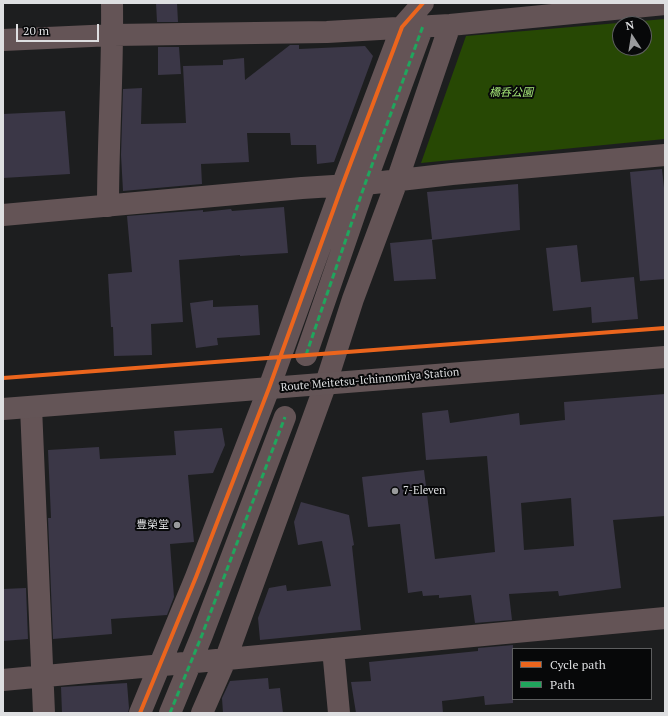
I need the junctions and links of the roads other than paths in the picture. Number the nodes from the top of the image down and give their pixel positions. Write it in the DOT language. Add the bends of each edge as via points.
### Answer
graph roads {
  1 [pos="112,3"];
  2 [pos="423,3"];
  3 [pos="665,4"];
  4 [pos="450,25"];
  5 [pos="423,26"];
  6 [pos="402,27"];
  7 [pos="113,35"];
  8 [pos="3,40"];
  9 [pos="665,156"];
  10 [pos="397,181"];
  11 [pos="365,184"];
  12 [pos="342,186"];
  13 [pos="108,206"];
  14 [pos="3,215"];
  15 [pos="306,355"];
  16 [pos="665,357"];
  17 [pos="326,383"];
  18 [pos="270,388"];
  19 [pos="31,407"];
  20 [pos="3,409"];
  21 [pos="285,417"];
  22 [pos="665,618"];
  23 [pos="333,649"];
  24 [pos="226,658"];
  25 [pos="191,662"];
  26 [pos="160,666"];
  27 [pos="42,676"];
  28 [pos="3,680"];
  29 [pos="44,713"];
  30 [pos="140,713"];
  31 [pos="170,713"];
  32 [pos="202,713"];
  33 [pos="339,713"];
  1 -- 7 [label="street"];
  2 -- 6 [label="street"];
  3 -- 4 [label="street"];
  4 -- 5 [label="street"];
  4 -- 10 [label="street"];
  5 -- 6 [label="street"];
  5 -- 11 [label="street"];
  6 -- 7 [label="street" via="327,32"];
  6 -- 12 [label="street"];
  7 -- 8 [label="street"];
  7 -- 13 [label="street"];
  9 -- 10 [label="street"];
  10 -- 11 [label="street"];
  10 -- 17 [label="street" via="353,299"];
  11 -- 12 [label="street"];
  11 -- 15 [label="street"];
  12 -- 13 [label="street"];
  12 -- 18 [label="street"];
  13 -- 14 [label="street"];
  16 -- 17 [label="main road, Route Meitetsu-Ichinnomiya Station"];
  17 -- 18 [label="main road, Route Meitetsu-Ichinnomiya Station"];
  17 -- 24 [label="street"];
  18 -- 19 [label="main road, Route Meitetsu-Ichinnomiya Station"];
  18 -- 26 [label="street"];
  19 -- 20 [label="main road, Route Meitetsu-Ichinnomiya Station"];
  19 -- 27 [label="street"];
  21 -- 25 [label="street"];
  22 -- 23 [label="street"];
  23 -- 24 [label="street"];
  23 -- 33 [label="street"];
  24 -- 25 [label="street"];
  24 -- 32 [label="street"];
  25 -- 26 [label="street"];
  25 -- 31 [label="street"];
  26 -- 27 [label="street"];
  26 -- 30 [label="street"];
  27 -- 28 [label="street"];
  27 -- 29 [label="street"];
}
